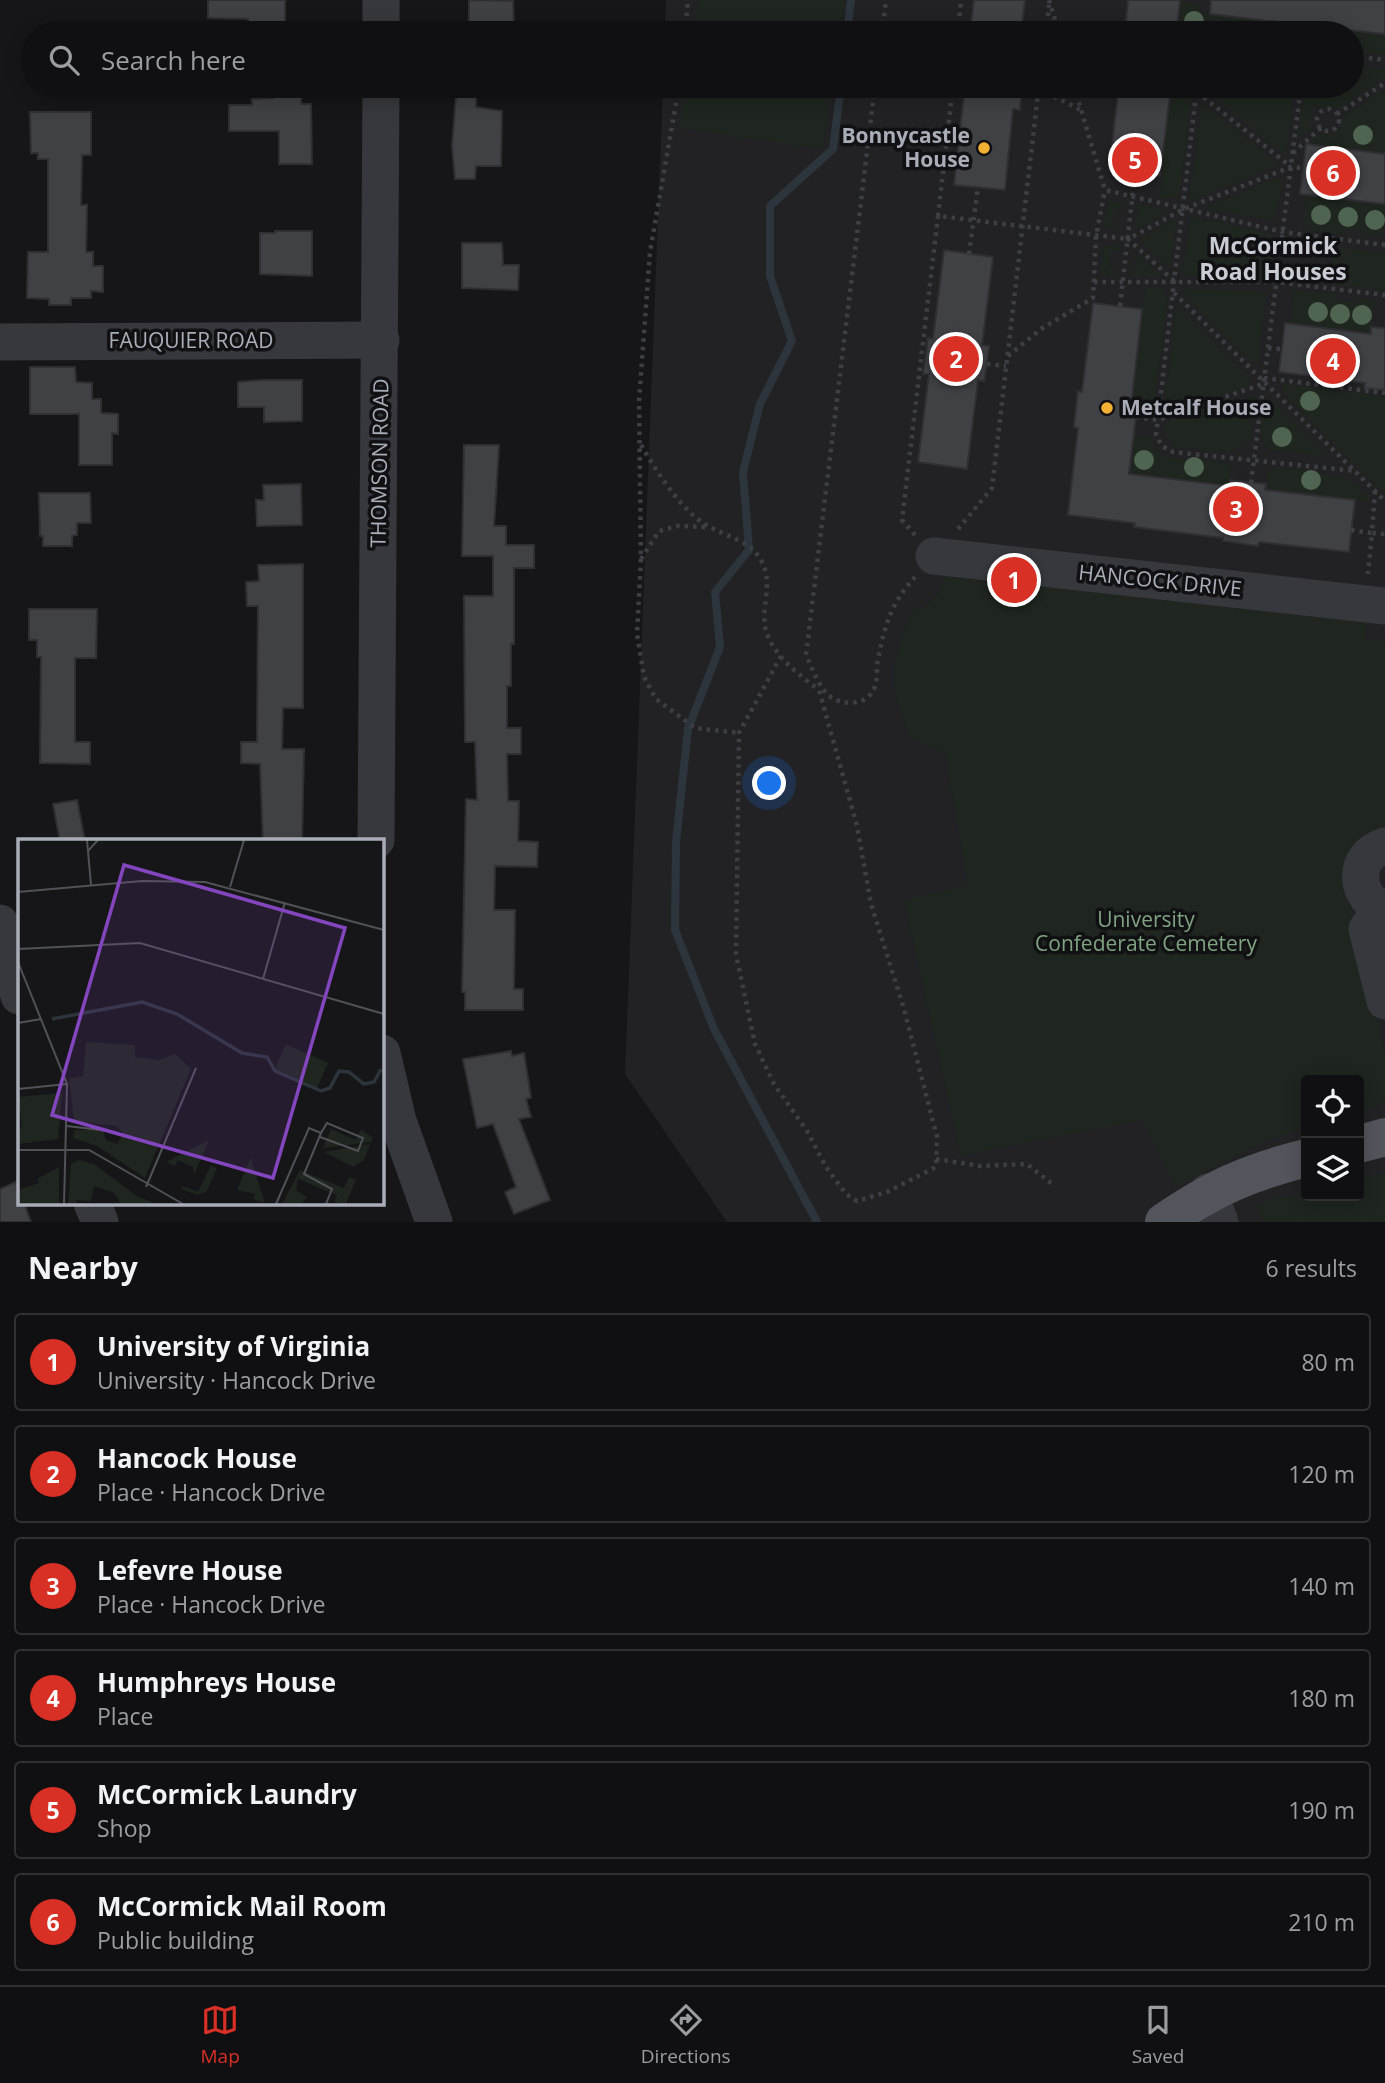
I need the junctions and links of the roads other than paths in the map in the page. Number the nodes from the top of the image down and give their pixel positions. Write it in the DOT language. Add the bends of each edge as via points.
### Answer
graph roads {
  1 [pos="381,0"];
  2 [pos="381,21"];
  3 [pos="381,98"];
  4 [pos="381,340"];
  5 [pos="0,342"];
  6 [pos="934,556"];
  7 [pos="1376,593"];
  8 [pos="376,839"];
  9 [pos="1385,846"];
  10 [pos="1383,909"];
  11 [pos="0,923"];
  12 [pos="18,992"];
  13 [pos="1385,1001"];
  14 [pos="383,1057"];
  15 [pos="1385,1137"];
  16 [pos="1364,1143"];
  17 [pos="1301,1159"];
  18 [pos="92,1204"];
  19 [pos="1214,1207"];
  20 [pos="100,1222"];
  21 [pos="434,1222"];
  22 [pos="1164,1222"];
  1 -- 2 [label="street"];
  3 -- 4 [label="street, THOMSON ROAD"];
  4 -- 5 [label="street, FAUQUIER ROAD"];
  4 -- 8 [label="street, THOMSON ROAD"];
  6 -- 7 [label="street, HANCOCK DRIVE"];
  9 -- 10 [label="street" via="1369,854 1359,874 1364,895"];
  10 -- 13 [label="street" via="1367,929"];
  11 -- 12 [label="street"];
  14 -- 21 [label="street" via="398,1121"];
  15 -- 16 [label="main road"];
  17 -- 19 [label="main road" via="1235,1179"];
  18 -- 20 [label="street"];
  19 -- 22 [label="main road"];
}
